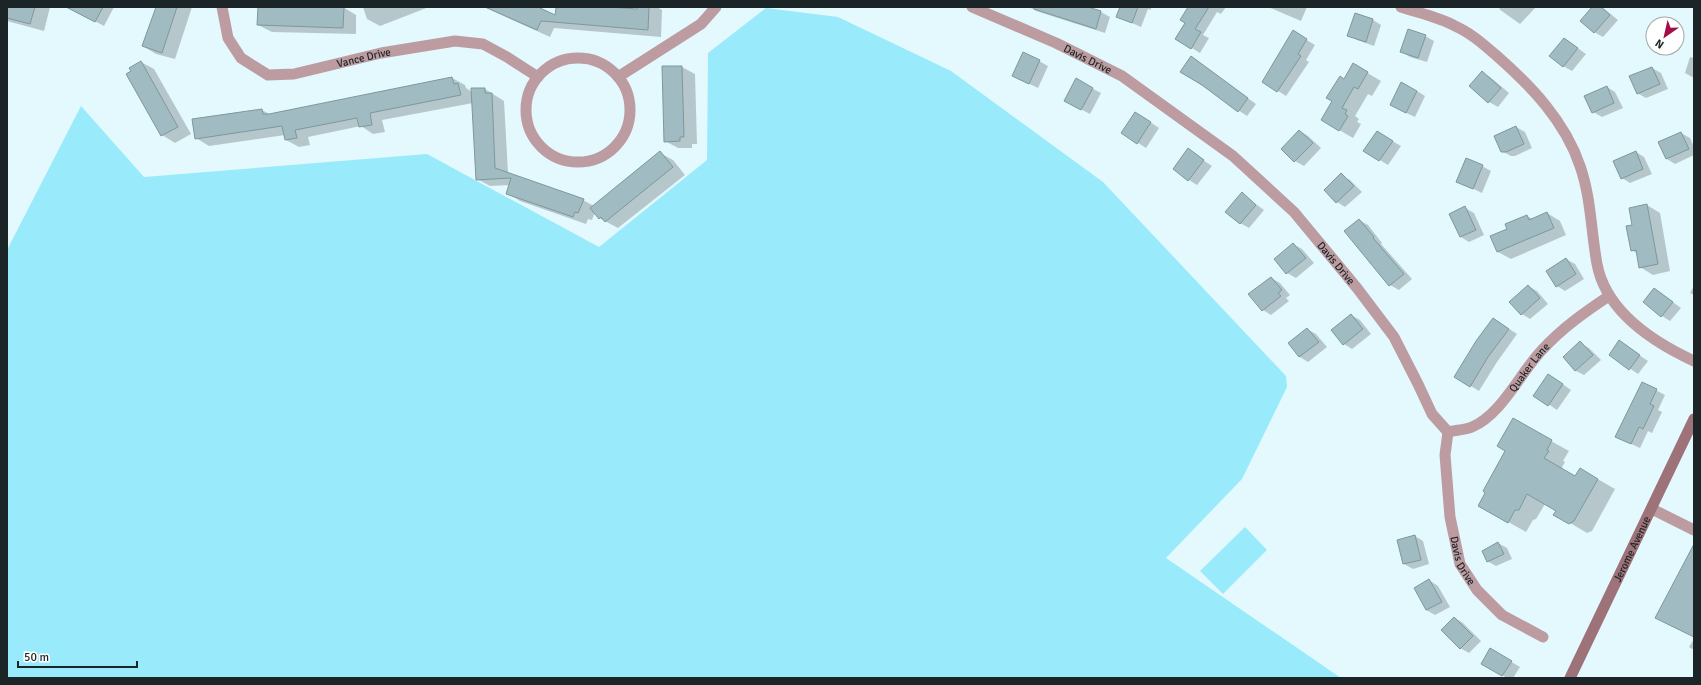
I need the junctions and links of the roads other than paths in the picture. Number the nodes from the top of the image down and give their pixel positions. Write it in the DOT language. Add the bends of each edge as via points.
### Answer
graph roads {
  1 [pos="222,7"];
  2 [pos="716,7"];
  3 [pos="972,7"];
  4 [pos="1401,7"];
  5 [pos="618,76"];
  6 [pos="538,77"];
  7 [pos="1609,296"];
  8 [pos="1694,361"];
  9 [pos="1694,419"];
  10 [pos="1448,432"];
  11 [pos="1652,509"];
  12 [pos="1694,530"];
  13 [pos="1543,637"];
  14 [pos="1570,678"];
  1 -- 6 [label="street, Vance Drive" via="228,38 241,58 268,75 294,74 381,53 455,41 483,44"];
  2 -- 5 [label="street" via="701,24"];
  3 -- 10 [label="street, Davis Drive" via="1056,42 1122,76 1233,156 1294,212 1357,288 1394,337 1432,414"];
  4 -- 7 [label="street" via="1455,26 1479,41 1518,75 1548,107 1570,143 1580,166 1589,202 1597,266"];
  5 -- 6 [label="street" via="607,66 593,60 578,58 563,60 549,67"];
  5 -- 6 [label="street" via="626,90 630,105 629,121 624,135 613,148 599,158 583,162 566,160 551,154 538,142 530,128 526,112 529,95"];
  7 -- 8 [label="street" via="1638,328 1671,350"];
  7 -- 10 [label="street, Quaker Lane" via="1569,323 1542,350 1521,375 1508,396 1490,415 1472,427"];
  9 -- 11 [label="main road, Jerome Avenue"];
  10 -- 13 [label="street, Davis Drive" via="1445,455 1450,517 1460,564 1477,590 1502,615"];
  11 -- 12 [label="street"];
  11 -- 14 [label="main road, Jerome Avenue"];
}
